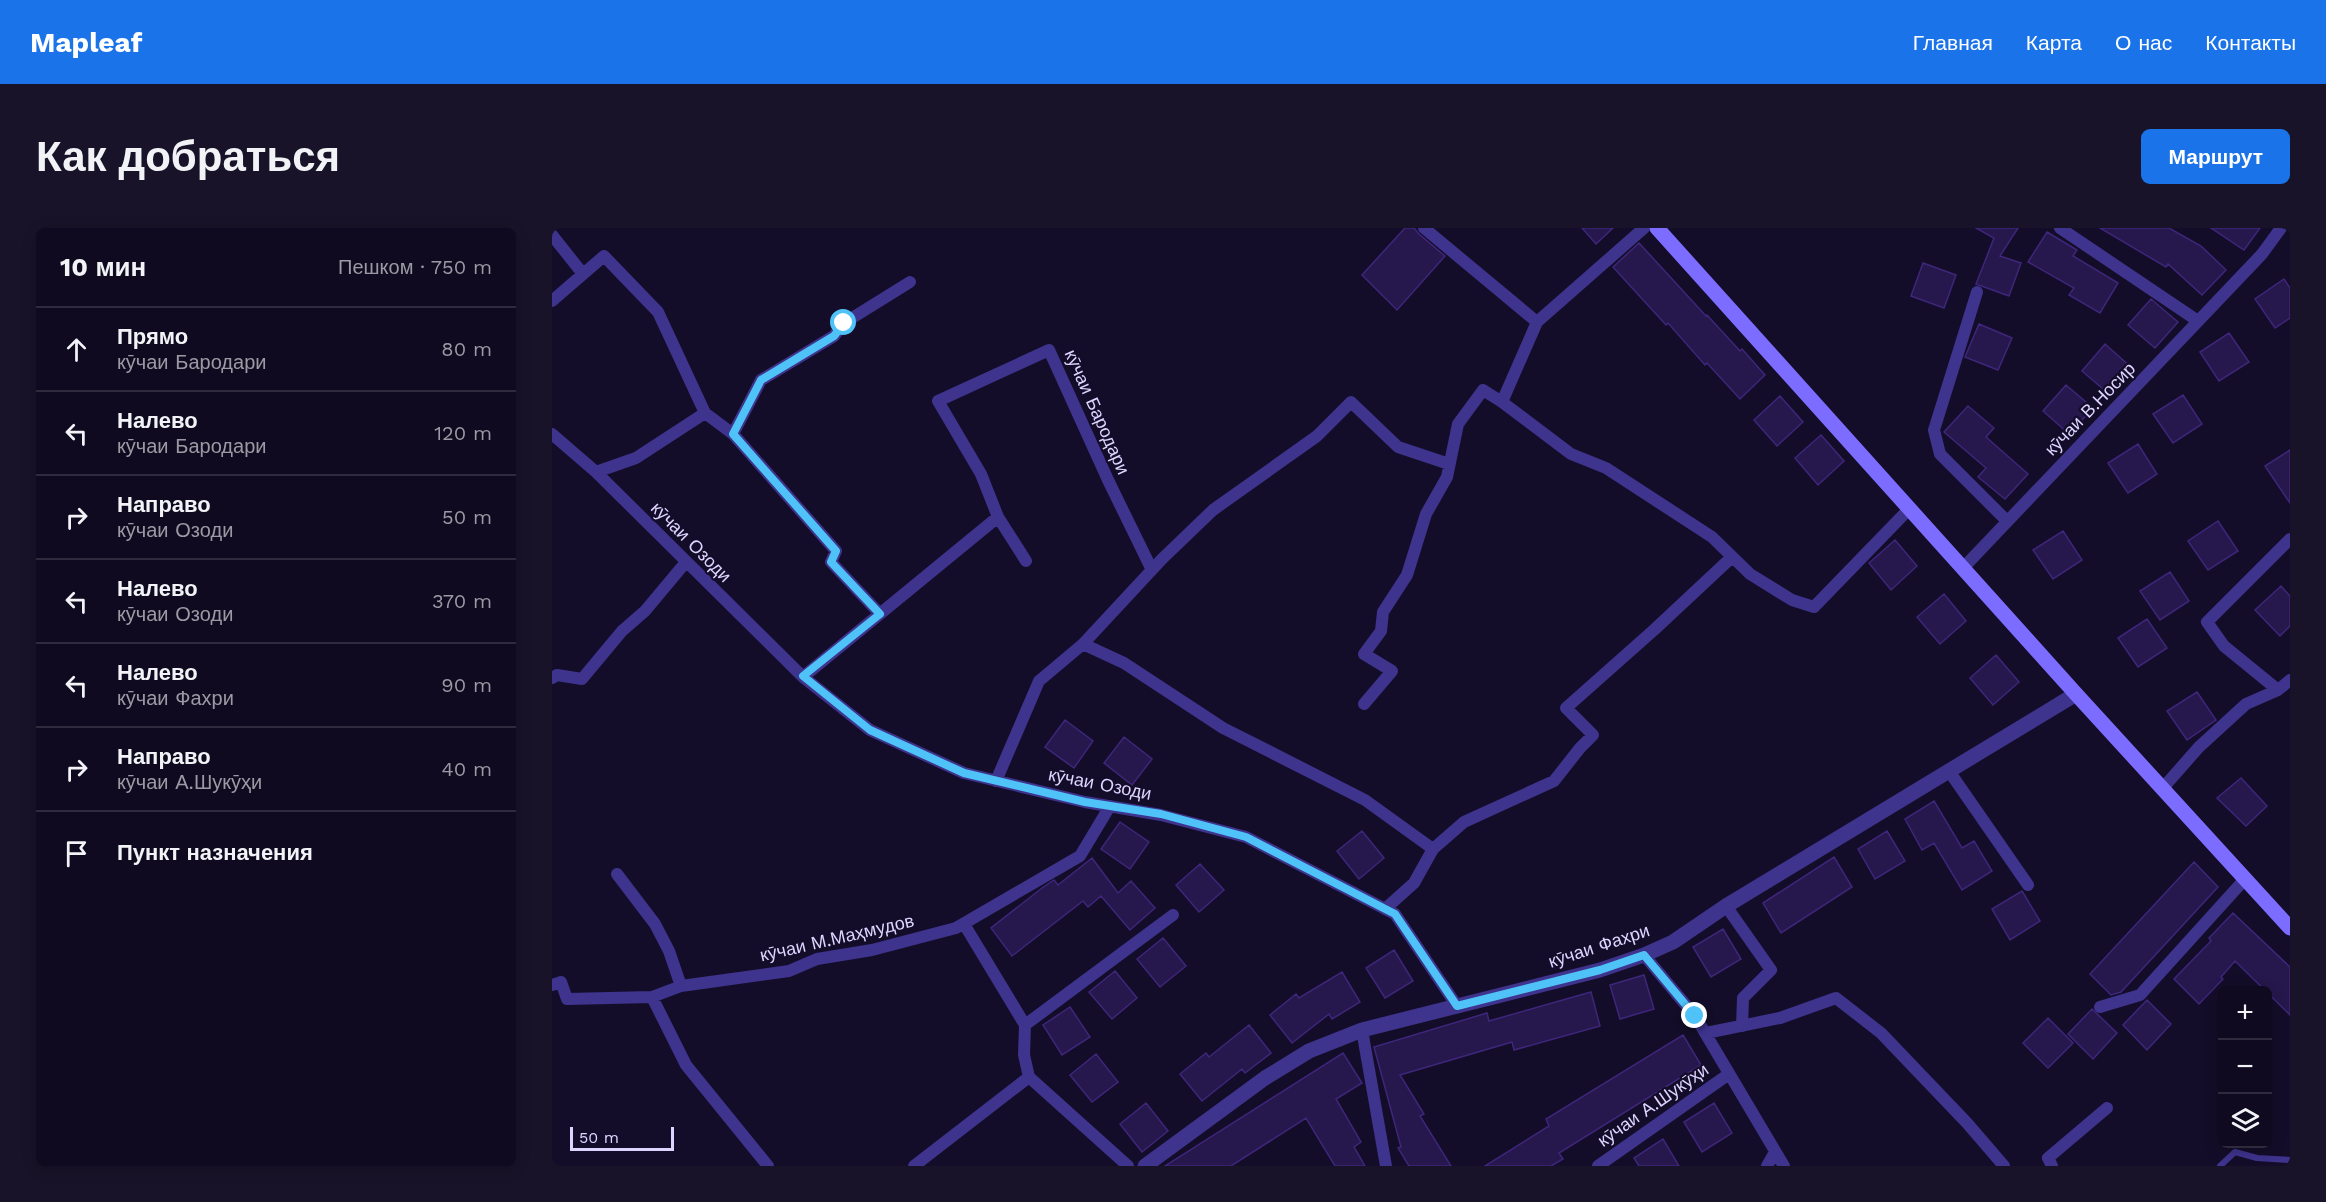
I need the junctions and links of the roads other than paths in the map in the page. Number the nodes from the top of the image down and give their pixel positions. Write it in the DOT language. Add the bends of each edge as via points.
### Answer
graph roads {
  1 [pos="1424,228"];
  2 [pos="1644,228"];
  3 [pos="1657,228"];
  4 [pos="2060,228"];
  5 [pos="2281,228"];
  6 [pos="552,235"];
  7 [pos="583,274"];
  8 [pos="910,282"];
  9 [pos="1977,292"];
  10 [pos="552,301"];
  11 [pos="2198,321"];
  12 [pos="1537,322"];
  13 [pos="1502,402"];
  14 [pos="705,413"];
  15 [pos="552,434"];
  16 [pos="733,434"];
  17 [pos="1449,464"];
  18 [pos="596,472"];
  19 [pos="1909,509"];
  20 [pos="998,517"];
  21 [pos="2007,522"];
  22 [pos="2290,539"];
  23 [pos="1732,557"];
  24 [pos="1026,561"];
  25 [pos="686,562"];
  26 [pos="1964,567"];
  27 [pos="1152,570"];
  28 [pos="880,614"];
  29 [pos="1083,644"];
  30 [pos="803,676"];
  31 [pos="552,678"];
  32 [pos="2290,680"];
  33 [pos="2278,690"];
  34 [pos="2076,694"];
  35 [pos="1364,704"];
  36 [pos="1949,771"];
  37 [pos="996,781"];
  38 [pos="2162,789"];
  39 [pos="1110,806"];
  40 [pos="1433,849"];
  41 [pos="617,874"];
  42 [pos="2245,879"];
  43 [pos="2028,885"];
  44 [pos="1726,906"];
  45 [pos="1385,909"];
  46 [pos="1173,915"];
  47 [pos="964,924"];
  48 [pos="2290,928"];
  49 [pos="1644,955"];
  50 [pos="552,986"];
  51 [pos="681,986"];
  52 [pos="652,997"];
  53 [pos="1457,1006"];
  54 [pos="2100,1007"];
  55 [pos="1025,1025"];
  56 [pos="1742,1026"];
  57 [pos="1362,1030"];
  58 [pos="1706,1034"];
  59 [pos="1729,1074"];
  60 [pos="1029,1077"];
  61 [pos="2107,1108"];
  62 [pos="1775,1152"];
  63 [pos="2290,1160"];
  64 [pos="768,1166"];
  65 [pos="914,1166"];
  66 [pos="1128,1166"];
  67 [pos="1145,1166"];
  68 [pos="1386,1166"];
  69 [pos="1598,1166"];
  70 [pos="1767,1166"];
  71 [pos="1784,1166"];
  72 [pos="2004,1166"];
  73 [pos="2052,1166"];
  74 [pos="2220,1166"];
  1 -- 12 [label="street"];
  2 -- 12 [label="street"];
  3 -- 19 [label="main road"];
  4 -- 11 [label="street"];
  5 -- 11 [label="street, кӯчаи В.Носир" via="2262,254"];
  6 -- 7 [label="street"];
  7 -- 10 [label="street"];
  7 -- 14 [label="street" via="604,256 658,312"];
  8 -- 16 [label="street" via="844,323 834,336 761,380"];
  9 -- 21 [label="street" via="1934,430 1940,454"];
  11 -- 21 [label="street, кӯчаи В.Носир"];
  12 -- 13 [label="street"];
  13 -- 17 [label="street" via="1483,390 1458,424"];
  13 -- 23 [label="street" via="1571,454 1606,468 1712,537"];
  14 -- 16 [label="street"];
  14 -- 18 [label="street" via="636,458"];
  15 -- 18 [label="street, кӯчаи Озоди"];
  16 -- 28 [label="street" via="836,551 831,562"];
  17 -- 27 [label="street" via="1398,447 1351,402 1317,436 1213,510"];
  17 -- 35 [label="street" via="1447,477 1426,514 1407,574 1383,612 1381,632 1364,654 1392,671"];
  18 -- 25 [label="street, кӯчаи Озоди"];
  19 -- 23 [label="street" via="1814,607 1792,600 1750,574"];
  19 -- 26 [label="main road"];
  20 -- 24 [label="street, кӯчаи Бародари"];
  20 -- 27 [label="street, кӯчаи Бародари" via="981,474 938,400 1049,350"];
  20 -- 28 [label="street"];
  21 -- 26 [label="street, кӯчаи В.Носир"];
  22 -- 33 [label="street" via="2206,622 2224,646"];
  23 -- 40 [label="street" via="1566,708 1593,735 1554,781 1464,822"];
  25 -- 30 [label="street, кӯчаи Озоди"];
  25 -- 31 [label="street" via="582,679 557,675"];
  26 -- 34 [label="main road"];
  27 -- 29 [label="street"];
  28 -- 30 [label="street"];
  29 -- 37 [label="street" via="1039,681"];
  29 -- 40 [label="street" via="1124,663 1223,728 1365,800"];
  30 -- 37 [label="street, кӯчаи Озоди" via="870,730 964,773"];
  32 -- 33 [label="street"];
  33 -- 38 [label="street" via="2246,704 2199,747"];
  34 -- 36 [label="street, кӯчаи Фахри"];
  34 -- 38 [label="main road"];
  36 -- 43 [label="street"];
  36 -- 44 [label="street, кӯчаи Фахри"];
  37 -- 39 [label="street, кӯчаи Озоди"];
  38 -- 42 [label="main road"];
  39 -- 45 [label="street, кӯчаи Озоди" via="1161,814 1246,837"];
  39 -- 47 [label="street, кӯчаи М.Маҳмудов" via="1080,856"];
  40 -- 45 [label="street" via="1414,883"];
  41 -- 51 [label="street" via="655,924"];
  42 -- 48 [label="main road"];
  42 -- 54 [label="street" via="2140,996"];
  44 -- 49 [label="street, кӯчаи Фахри" via="1673,942"];
  44 -- 56 [label="street" via="1771,970 1743,998"];
  45 -- 53 [label="street, кӯчаи Озоди" via="1395,914"];
  46 -- 55 [label="street"];
  47 -- 51 [label="street, кӯчаи М.Маҳмудов" via="872,951 817,959 789,971"];
  47 -- 55 [label="street"];
  49 -- 53 [label="street, кӯчаи Фахри"];
  49 -- 58 [label="street, кӯчаи А.Шукӯҳи"];
  50 -- 52 [label="street, кӯчаи М.Маҳмудов" via="561,982 567,999"];
  51 -- 52 [label="street, кӯчаи М.Маҳмудов"];
  52 -- 64 [label="street" via="687,1065"];
  53 -- 57 [label="street, кӯчаи Фахри"];
  55 -- 60 [label="street" via="1024,1055"];
  56 -- 58 [label="street"];
  56 -- 72 [label="street" via="1780,1018 1836,998 1881,1033"];
  57 -- 67 [label="street, кӯчаи Фахри" via="1309,1051 1265,1078"];
  57 -- 68 [label="street"];
  58 -- 59 [label="street, кӯчаи А.Шукӯҳи"];
  59 -- 62 [label="street, кӯчаи А.Шукӯҳи"];
  59 -- 69 [label="street, кӯчаи А.Шукӯҳи"];
  60 -- 65 [label="street"];
  60 -- 66 [label="street"];
  61 -- 73 [label="street" via="2048,1158"];
  62 -- 70 [label="street"];
  62 -- 71 [label="street, кӯчаи А.Шукӯҳи"];
  63 -- 74 [label="lane" via="2235,1152"];
}
